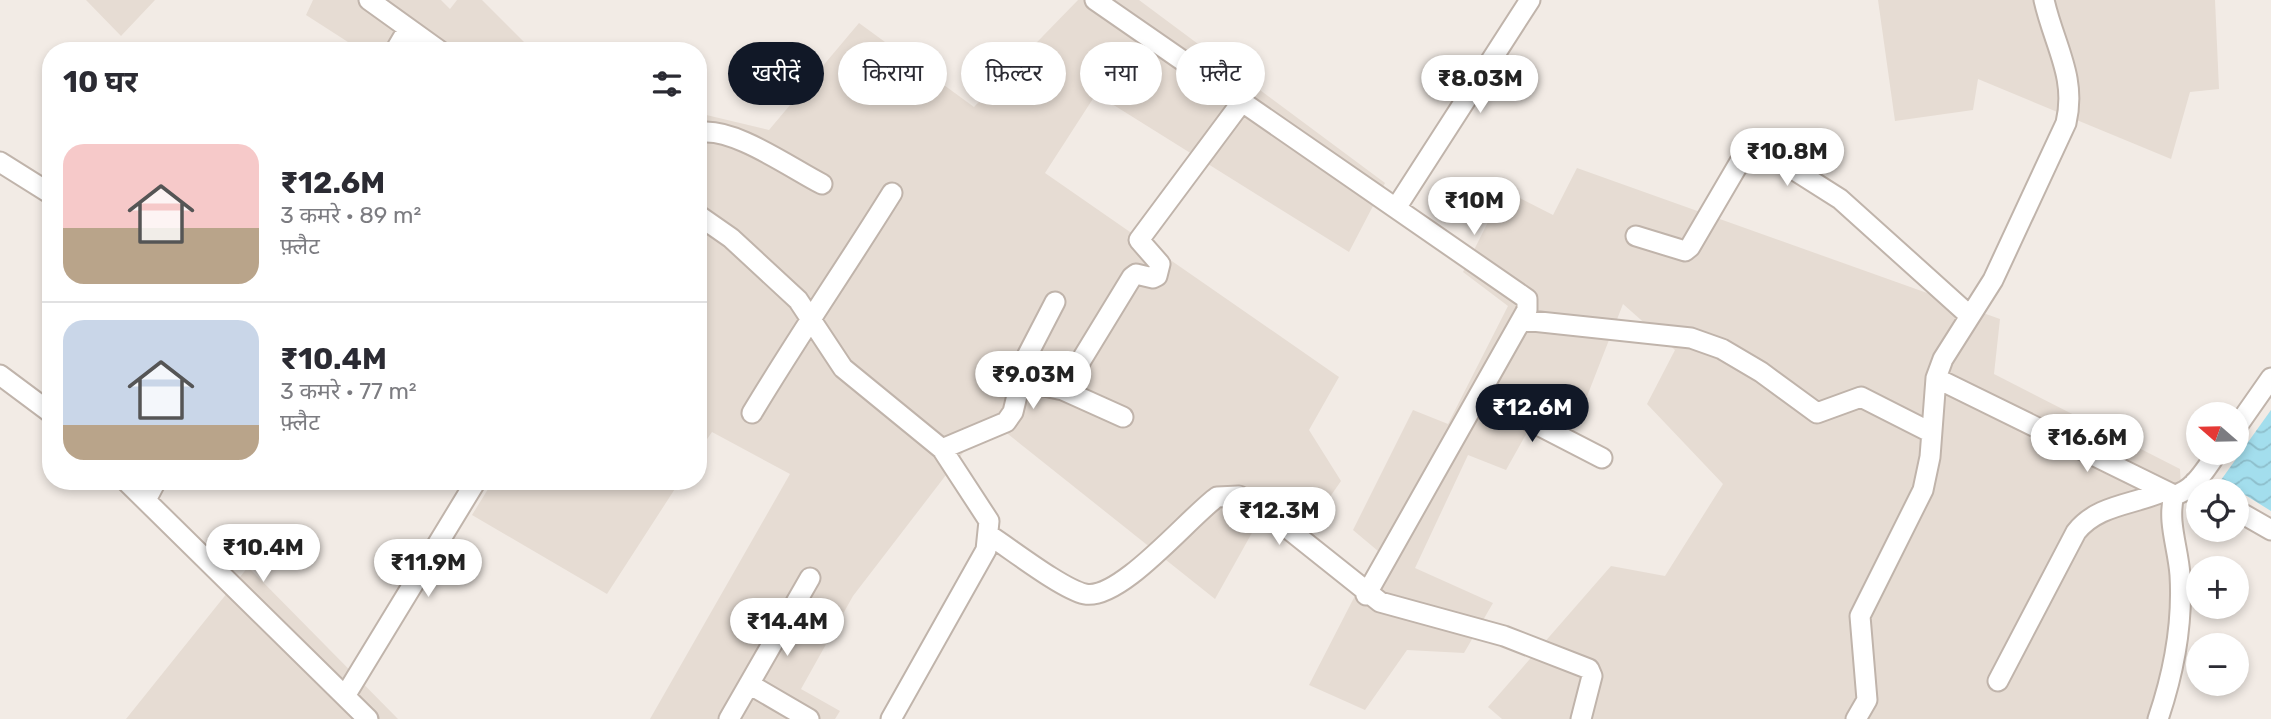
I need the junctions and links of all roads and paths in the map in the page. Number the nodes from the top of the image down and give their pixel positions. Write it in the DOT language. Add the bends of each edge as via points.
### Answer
graph roads {
  1 [pos="369,0"];
  2 [pos="1095,0"];
  3 [pos="1530,0"];
  4 [pos="2044,0"];
  5 [pos="408,29"];
  6 [pos="400,42"];
  7 [pos="427,42"];
  8 [pos="1176,57"];
  9 [pos="1240,105"];
  10 [pos="1244,105"];
  11 [pos="707,132"];
  12 [pos="0,162"];
  13 [pos="822,184"];
  14 [pos="42,188"];
  15 [pos="892,193"];
  16 [pos="1396,208"];
  17 [pos="707,226"];
  18 [pos="1636,236"];
  19 [pos="1055,302"];
  20 [pos="1970,316"];
  21 [pos="811,318"];
  22 [pos="1521,320"];
  23 [pos="0,375"];
  24 [pos="1936,378"];
  25 [pos="2271,379"];
  26 [pos="1020,381"];
  27 [pos="1063,390"];
  28 [pos="1479,395"];
  29 [pos="42,406"];
  30 [pos="2249,410"];
  31 [pos="752,413"];
  32 [pos="1123,417"];
  33 [pos="1930,432"];
  34 [pos="942,449"];
  35 [pos="1602,458"];
  36 [pos="136,490"];
  37 [pos="151,490"];
  38 [pos="471,490"];
  39 [pos="2186,492"];
  40 [pos="2168,493"];
  41 [pos="146,499"];
  42 [pos="2249,517"];
  43 [pos="2271,530"];
  44 [pos="989,535"];
  45 [pos="810,578"];
  46 [pos="1366,595"];
  47 [pos="1998,681"];
  48 [pos="749,684"];
  49 [pos="345,696"];
  50 [pos="368,719"];
  51 [pos="729,719"];
  52 [pos="809,719"];
  53 [pos="891,719"];
  54 [pos="1581,719"];
  55 [pos="1856,719"];
  56 [pos="2158,719"];
  1 -- 5 [label="street"];
  2 -- 8 [label="street"];
  3 -- 16 [label="street"];
  4 -- 20 [label="street" via="2071,85 2071,102 2066,123 2019,226"];
  5 -- 6 [label="street"];
  5 -- 7 [label="street"];
  9 -- 27 [label="street" via="1139,240 1160,264 1157,276 1132,277"];
  10 -- 16 [label="street"];
  11 -- 13 [label="street" via="738,139"];
  12 -- 14 [label="street"];
  15 -- 21 [label="street"];
  16 -- 22 [label="street" via="1527,299"];
  17 -- 21 [label="street" via="731,237"];
  18 -- 20 [label="street" via="1685,251 1745,153 1758,146 1840,199"];
  19 -- 26 [label="street" via="1036,334"];
  20 -- 24 [label="street"];
  21 -- 31 [label="street"];
  21 -- 34 [label="street" via="843,369"];
  22 -- 28 [label="street"];
  22 -- 33 [label="street" via="1691,338 1722,349 1761,372 1810,410 1824,411 1861,397"];
  23 -- 29 [label="street"];
  24 -- 33 [label="street"];
  24 -- 40 [label="street"];
  25 -- 30 [label="street"];
  26 -- 27 [label="street"];
  26 -- 34 [label="street" via="1006,422"];
  27 -- 32 [label="street"];
  28 -- 35 [label="street"];
  28 -- 46 [label="street"];
  33 -- 55 [label="street" via="1923,490 1860,616 1867,700"];
  34 -- 44 [label="street" via="982,507"];
  36 -- 41 [label="street"];
  37 -- 41 [label="street"];
  38 -- 49 [label="street"];
  39 -- 40 [label="street"];
  40 -- 47 [label="street" via="2097,512 2085,520"];
  40 -- 56 [label="street" via="2180,574 2180,625 2171,681"];
  41 -- 49 [label="street"];
  42 -- 43 [label="street"];
  44 -- 46 [label="street" via="1075,589 1095,594 1112,588 1153,556 1208,503 1226,494 1239,496 1267,512"];
  44 -- 53 [label="street" via="986,550"];
  45 -- 48 [label="street"];
  46 -- 54 [label="street" via="1581,664 1592,676"];
  48 -- 51 [label="street"];
  48 -- 52 [label="street"];
  49 -- 50 [label="street"];
}
